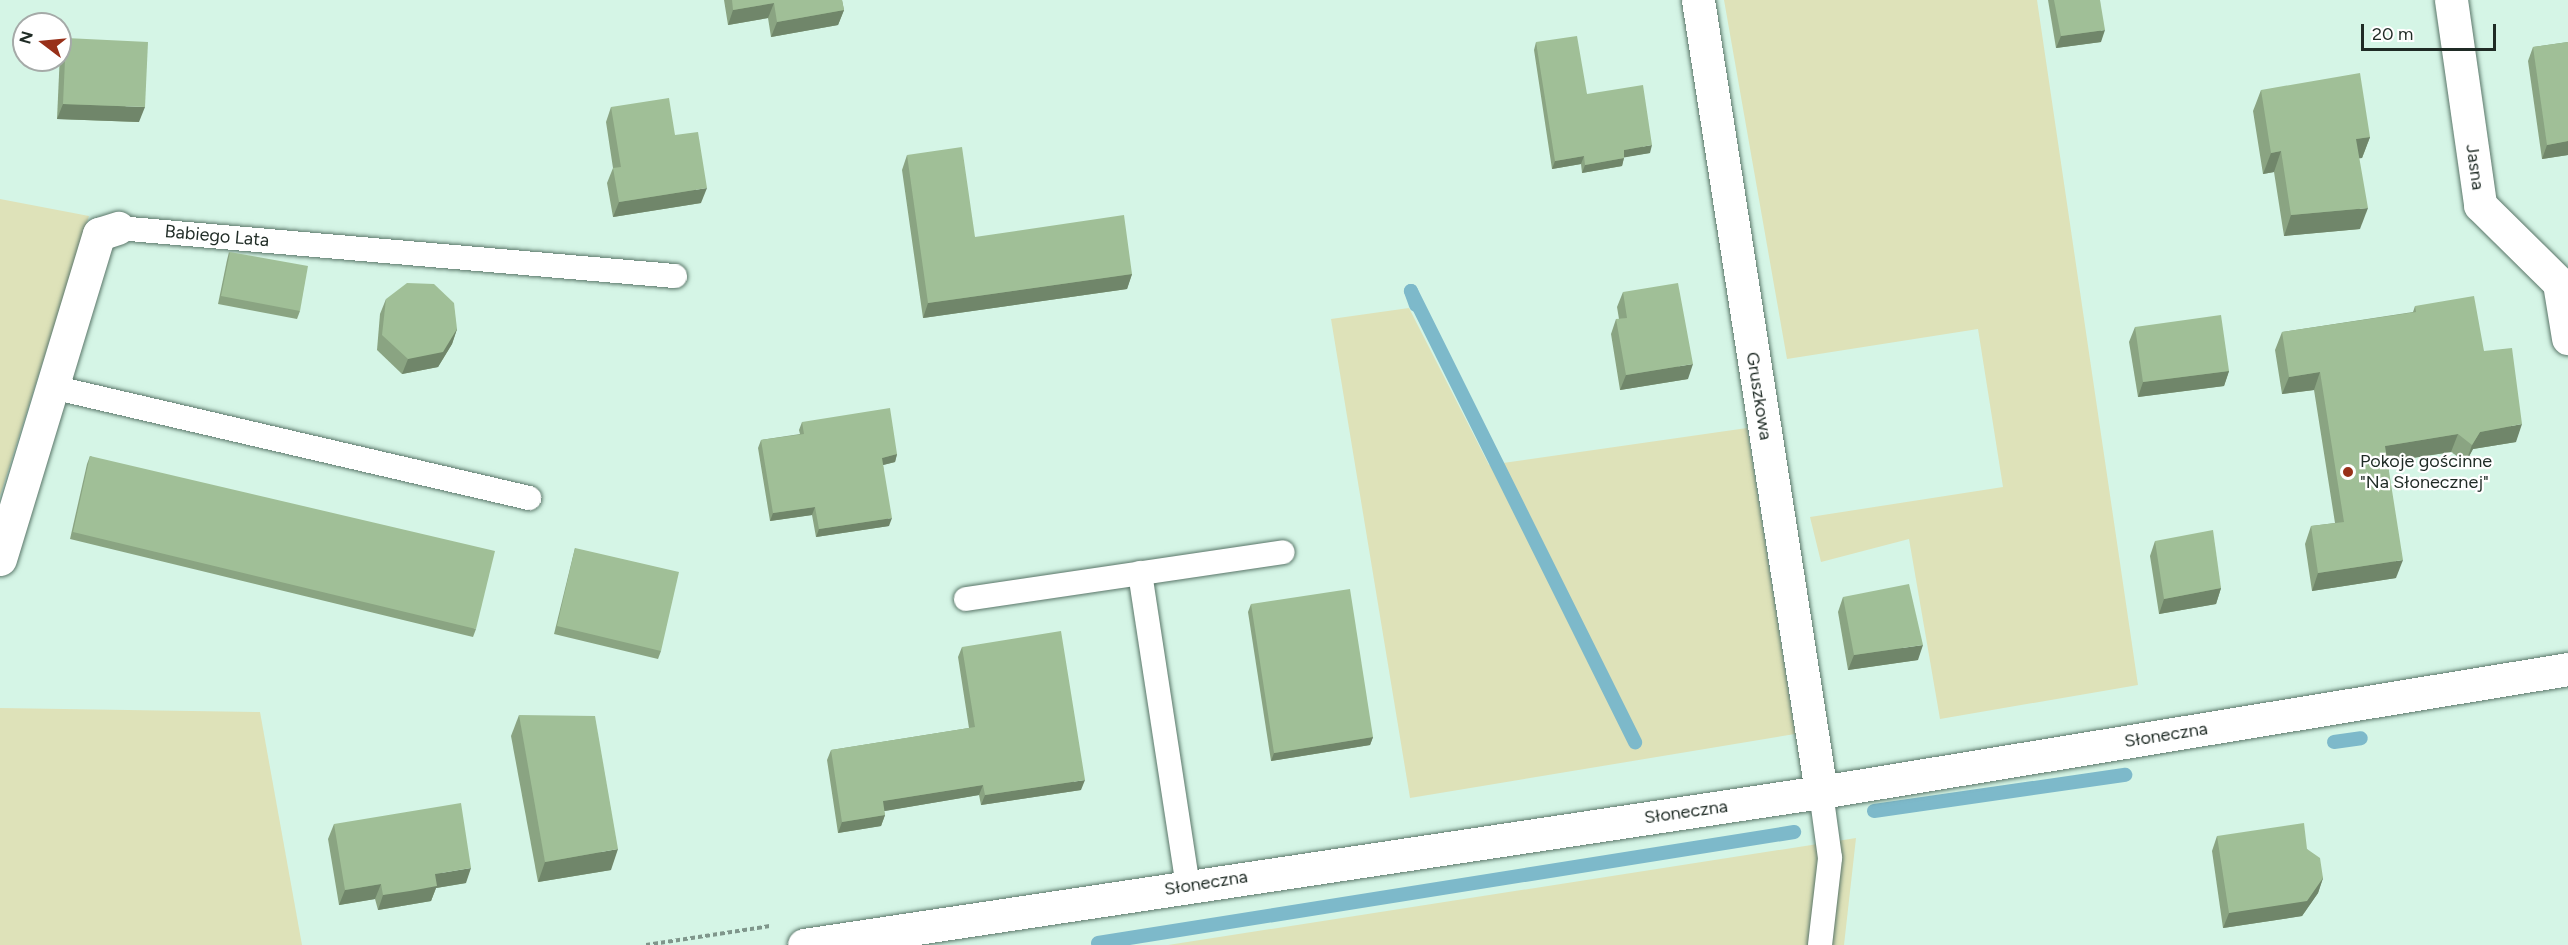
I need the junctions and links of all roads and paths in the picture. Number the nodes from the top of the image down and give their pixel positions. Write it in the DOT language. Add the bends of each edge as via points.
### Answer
graph roads {
  1 [pos="1698,0"];
  2 [pos="2451,0"];
  3 [pos="118,228"];
  4 [pos="675,276"];
  5 [pos="2568,338"];
  6 [pos="52,387"];
  7 [pos="529,498"];
  8 [pos="1283,552"];
  9 [pos="0,559"];
  10 [pos="1140,573"];
  11 [pos="966,599"];
  12 [pos="2568,669"];
  13 [pos="1821,792"];
  14 [pos="1188,886"];
  15 [pos="804,945"];
  16 [pos="1820,945"];
  1 -- 13 [label="street, Gruszkowa"];
  2 -- 5 [label="street, Jasna" via="2480,204 2559,283"];
  3 -- 4 [label="lane, Babiego Lata"];
  3 -- 6 [label="street, Babiego Lata" via="99,234"];
  6 -- 7 [label="lane"];
  6 -- 9 [label="street, Babiego Lata"];
  8 -- 10 [label="lane"];
  10 -- 11 [label="lane"];
  10 -- 14 [label="lane"];
  12 -- 13 [label="street, Słoneczna"];
  13 -- 14 [label="street, Słoneczna"];
  13 -- 16 [label="lane" via="1830,858"];
  14 -- 15 [label="street, Słoneczna"];
}
